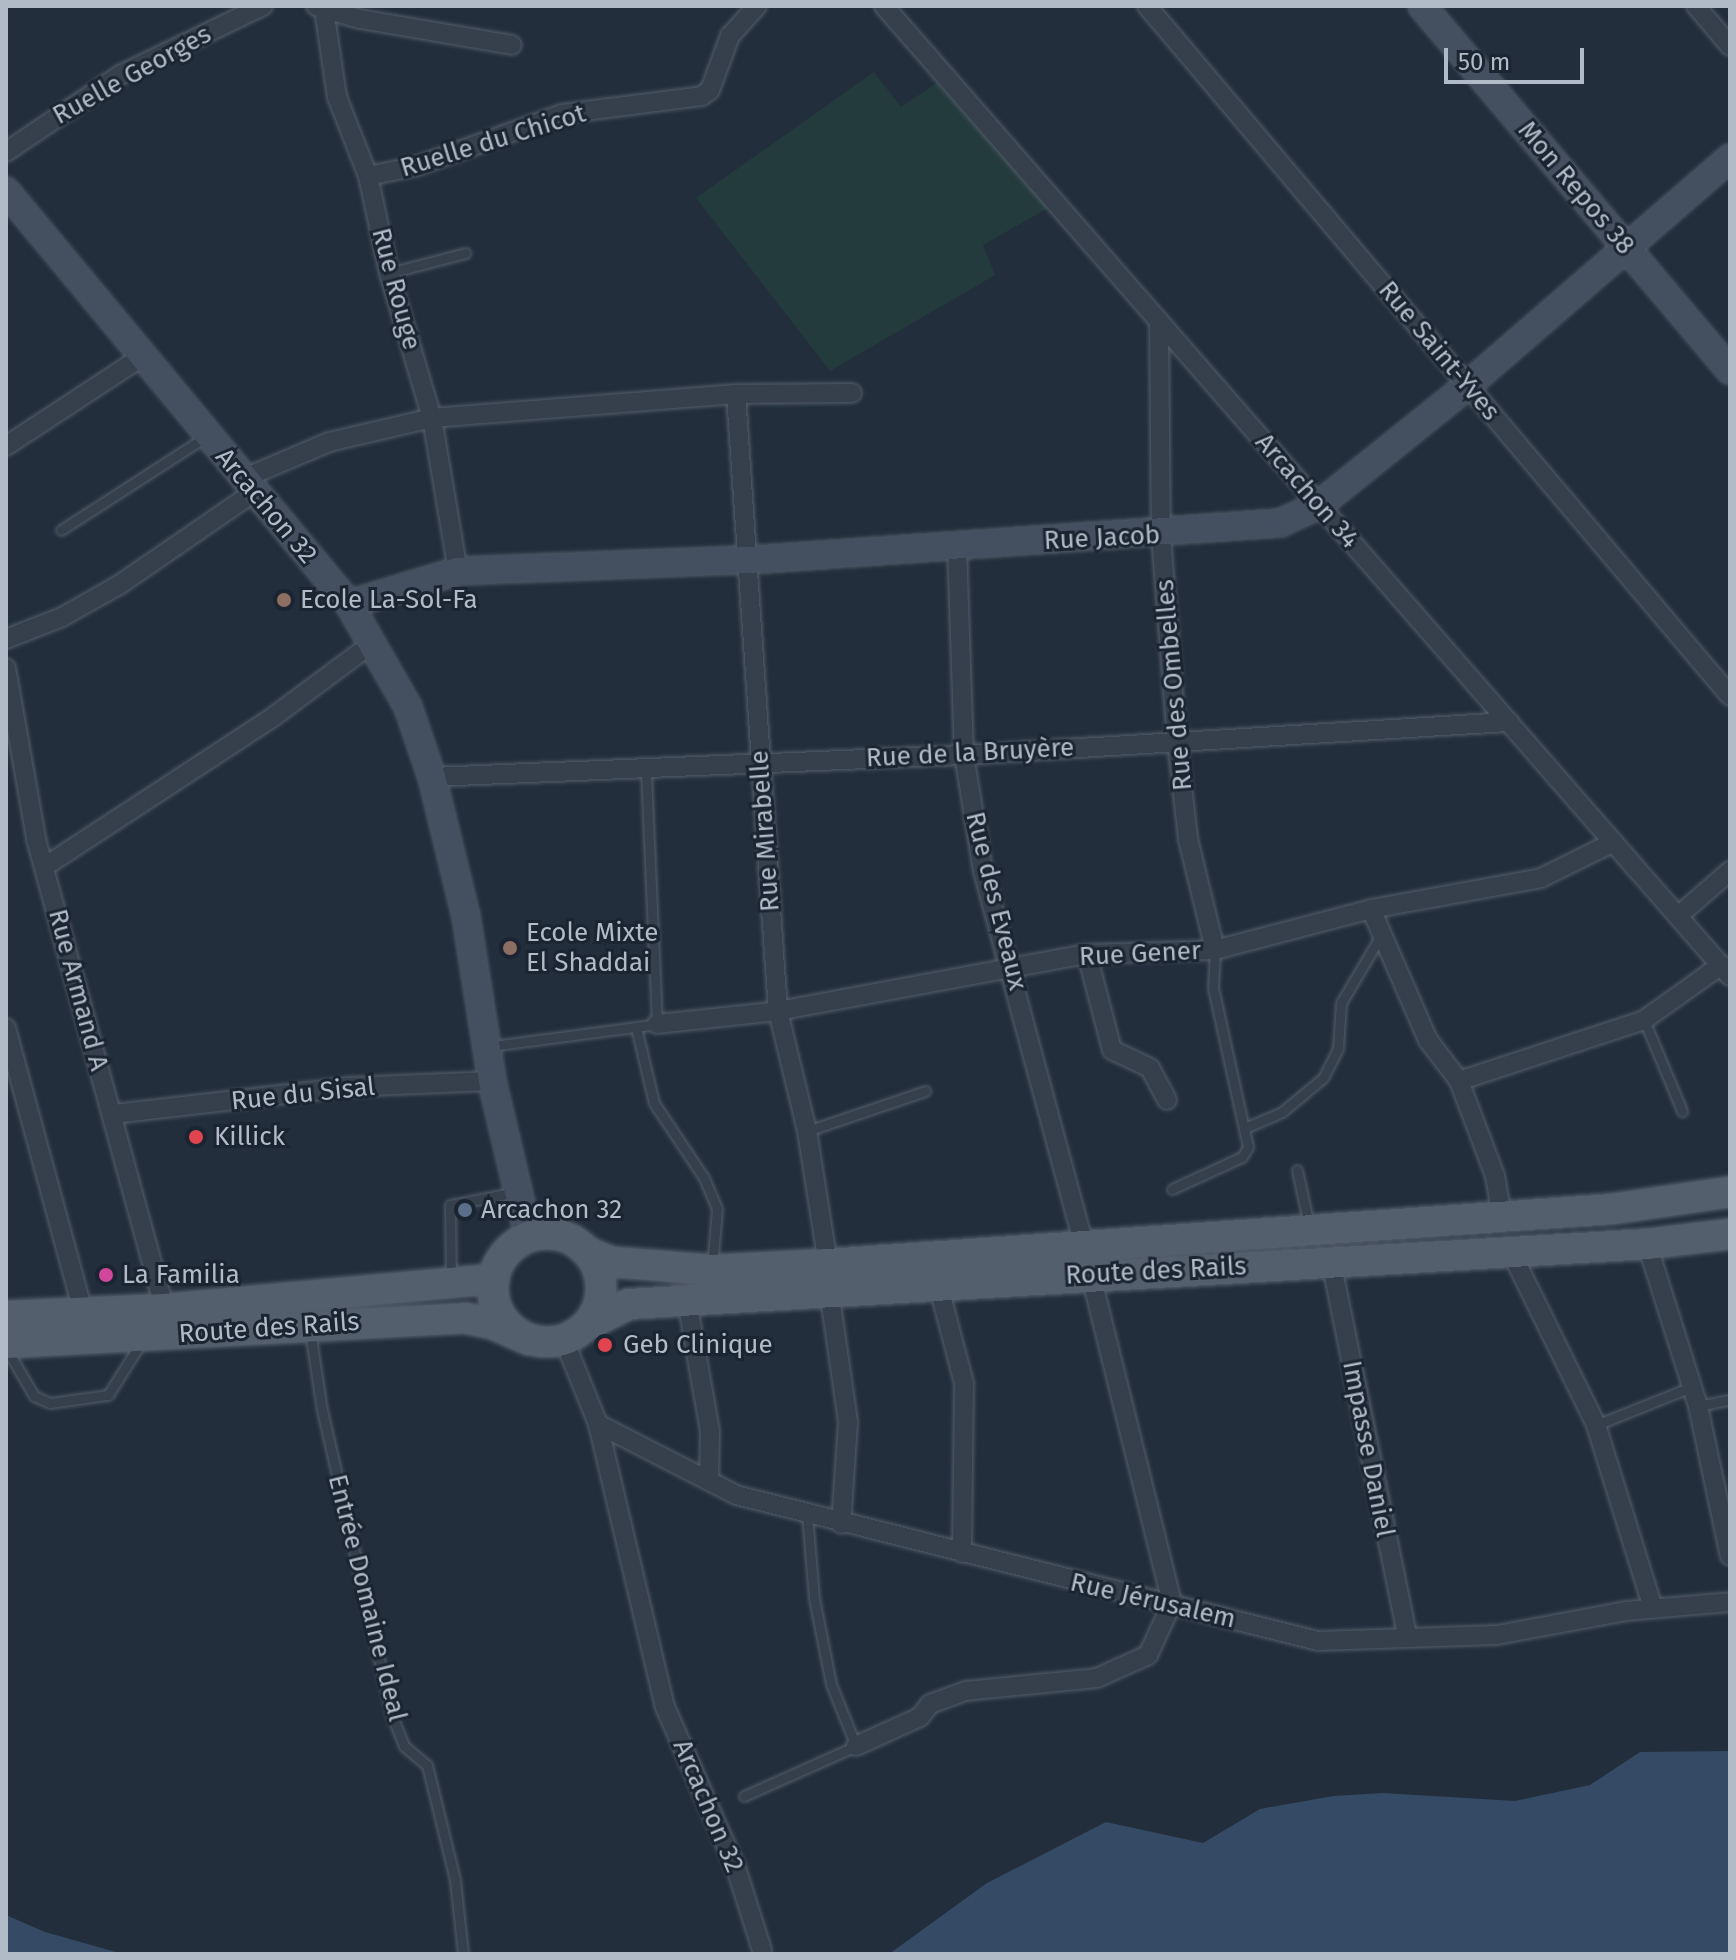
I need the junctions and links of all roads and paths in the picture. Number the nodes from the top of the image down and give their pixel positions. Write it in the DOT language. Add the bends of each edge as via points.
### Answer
graph roads {
  1 [pos="263,6"];
  2 [pos="757,6"];
  3 [pos="884,6"];
  4 [pos="1147,6"];
  5 [pos="1422,6"];
  6 [pos="1696,6"];
  7 [pos="320,8"];
  8 [pos="512,45"];
  9 [pos="1730,46"];
  10 [pos="6,152"];
  11 [pos="1730,158"];
  12 [pos="368,176"];
  13 [pos="6,191"];
  14 [pos="1627,248"];
  15 [pos="465,253"];
  16 [pos="389,273"];
  17 [pos="1159,321"];
  18 [pos="143,356"];
  19 [pos="1730,370"];
  20 [pos="1468,385"];
  21 [pos="852,393"];
  22 [pos="736,394"];
  23 [pos="432,418"];
  24 [pos="207,436"];
  25 [pos="6,446"];
  26 [pos="248,486"];
  27 [pos="1319,505"];
  28 [pos="61,530"];
  29 [pos="1161,535"];
  30 [pos="957,545"];
  31 [pos="749,560"];
  32 [pos="458,571"];
  33 [pos="349,604"];
  34 [pos="6,639"];
  35 [pos="374,642"];
  36 [pos="6,668"];
  37 [pos="1730,696"];
  38 [pos="1509,722"];
  39 [pos="1177,742"];
  40 [pos="964,755"];
  41 [pos="759,763"];
  42 [pos="646,767"];
  43 [pos="432,777"];
  44 [pos="1614,842"];
  45 [pos="44,867"];
  46 [pos="1730,871"];
  47 [pos="1371,909"];
  48 [pos="1678,916"];
  49 [pos="1380,937"];
  50 [pos="1215,950"];
  51 [pos="1087,954"];
  52 [pos="1012,965"];
  53 [pos="1726,970"];
  54 [pos="778,1011"];
  55 [pos="1644,1020"];
  56 [pos="657,1024"];
  57 [pos="636,1027"];
  58 [pos="6,1028"];
  59 [pos="488,1046"];
  60 [pos="492,1081"];
  61 [pos="1459,1081"];
  62 [pos="925,1091"];
  63 [pos="1167,1100"];
  64 [pos="1682,1111"];
  65 [pos="114,1114"];
  66 [pos="1247,1127"];
  67 [pos="807,1131"];
  68 [pos="1297,1170"];
  69 [pos="1172,1189"];
  70 [pos="517,1192"];
  71 [pos="1730,1192"];
  72 [pos="1502,1216"];
  73 [pos="1310,1229"];
  74 [pos="1730,1234"];
  75 [pos="529,1237"];
  76 [pos="1647,1244"];
  77 [pos="1510,1250"];
  78 [pos="587,1252"];
  79 [pos="1331,1261"];
  80 [pos="1088,1262"];
  81 [pos="712,1270"];
  82 [pos="829,1277"];
  83 [pos="493,1279"];
  84 [pos="451,1283"];
  85 [pos="938,1284"];
  86 [pos="687,1301"];
  87 [pos="165,1309"];
  88 [pos="83,1312"];
  89 [pos="6,1316"];
  90 [pos="309,1324"];
  91 [pos="575,1333"];
  92 [pos="143,1338"];
  93 [pos="529,1340"];
  94 [pos="6,1346"];
  95 [pos="1691,1387"];
  96 [pos="1730,1400"];
  97 [pos="1698,1406"];
  98 [pos="598,1424"];
  99 [pos="1596,1425"];
  100 [pos="709,1481"];
  101 [pos="807,1515"];
  102 [pos="841,1524"];
  103 [pos="962,1553"];
  104 [pos="1730,1556"];
  105 [pos="1730,1602"];
  106 [pos="1172,1603"];
  107 [pos="1653,1608"];
  108 [pos="1407,1636"];
  109 [pos="856,1746"];
  110 [pos="744,1796"];
  111 [pos="762,1950"];
  112 [pos="463,1954"];
  1 -- 10 [label="street, Ruelle Georges" via="120,75"];
  2 -- 12 [label="street, Ruelle du Chicot" via="730,36 710,90 702,96 562,114 417,166"];
  3 -- 17 [label="street, Arcachon 34"];
  4 -- 20 [label="street, Rue Saint-Yves"];
  5 -- 14 [label="street, Mon Repos 38"];
  6 -- 9 [label="street"];
  7 -- 8 [label="street"];
  7 -- 12 [label="street, Rue Rouge" via="337,97"];
  11 -- 14 [label="street, Rue Jacob"];
  12 -- 16 [label="street, Rue Rouge"];
  13 -- 18 [label="street, Arcachon 32"];
  14 -- 19 [label="street, Mon Repos 38"];
  14 -- 20 [label="street, Rue Jacob"];
  15 -- 16 [label="lane"];
  16 -- 23 [label="street, Rue Rouge"];
  17 -- 27 [label="street, Arcachon 34"];
  17 -- 29 [label="street, Rue des Ombelles"];
  18 -- 24 [label="street, Arcachon 32"];
  18 -- 25 [label="street"];
  20 -- 27 [label="street, Rue Jacob"];
  20 -- 37 [label="street, Rue Saint-Yves"];
  21 -- 22 [label="street"];
  22 -- 23 [label="street"];
  22 -- 31 [label="street, Rue Mirabelle"];
  23 -- 26 [label="street" via="329,442"];
  23 -- 32 [label="street, Rue Rouge"];
  24 -- 26 [label="street, Arcachon 32"];
  24 -- 28 [label="lane"];
  26 -- 33 [label="street, Arcachon 32"];
  26 -- 34 [label="street" via="119,585 62,617"];
  27 -- 29 [label="street, Rue Jacob" via="1280,523"];
  27 -- 38 [label="street, Arcachon 34"];
  29 -- 30 [label="street, Rue Jacob"];
  29 -- 39 [label="street, Rue des Ombelles"];
  30 -- 31 [label="street, Rue Jacob"];
  30 -- 40 [label="street, Rue des Eveaux"];
  31 -- 32 [label="street, Rue Jacob"];
  31 -- 41 [label="street, Rue Mirabelle"];
  32 -- 33 [label="street, Rue Jacob"];
  33 -- 35 [label="street, Arcachon 32"];
  35 -- 43 [label="street, Arcachon 32" via="408,707"];
  35 -- 45 [label="street" via="303,697"];
  36 -- 45 [label="street, Rue Armand A"];
  38 -- 39 [label="street, Rue de la Bruyère"];
  38 -- 44 [label="street, Arcachon 34"];
  39 -- 40 [label="street, Rue de la Bruyère"];
  39 -- 50 [label="street, Rue des Ombelles" via="1188,839"];
  40 -- 41 [label="street, Rue de la Bruyère"];
  40 -- 52 [label="street, Rue des Eveaux" via="983,871"];
  41 -- 42 [label="street, Rue de la Bruyère"];
  41 -- 54 [label="street, Rue Mirabelle"];
  42 -- 43 [label="street, Rue de la Bruyère"];
  42 -- 56 [label="lane"];
  43 -- 59 [label="street, Arcachon 32" via="466,916"];
  44 -- 47 [label="street, Rue Gener" via="1541,878"];
  44 -- 48 [label="street, Arcachon 34"];
  45 -- 65 [label="street, Rue Armand A" via="77,1000"];
  46 -- 48 [label="street"];
  47 -- 49 [label="street"];
  47 -- 50 [label="street, Rue Gener"];
  48 -- 53 [label="street, Arcachon 34"];
  49 -- 61 [label="street" via="1428,1040"];
  49 -- 66 [label="lane" via="1341,1003 1338,1048 1323,1078 1282,1112"];
  50 -- 51 [label="street, Rue Gener"];
  50 -- 66 [label="lane" via="1213,988"];
  51 -- 52 [label="street, Rue Gener"];
  51 -- 63 [label="street" via="1112,1050 1150,1068"];
  52 -- 54 [label="street, Rue Gener"];
  52 -- 80 [label="street, Rue des Eveaux"];
  53 -- 55 [label="street"];
  54 -- 56 [label="street, Rue Gener"];
  54 -- 67 [label="street, Rue Mirabelle"];
  55 -- 61 [label="street"];
  55 -- 64 [label="lane"];
  56 -- 57 [label="lane, Rue Gener"];
  57 -- 59 [label="lane, Rue Gener"];
  57 -- 81 [label="lane" via="654,1103 704,1178 717,1209"];
  58 -- 88 [label="street"];
  59 -- 60 [label="street, Arcachon 32"];
  60 -- 65 [label="street, Rue du Sisal" via="348,1087"];
  60 -- 70 [label="street, Arcachon 32"];
  61 -- 72 [label="street" via="1495,1176"];
  62 -- 67 [label="lane"];
  65 -- 87 [label="street, Rue Armand A"];
  66 -- 69 [label="lane" via="1248,1147 1242,1157"];
  67 -- 82 [label="street, Rue Mirabelle"];
  68 -- 73 [label="lane"];
  70 -- 75 [label="street, Arcachon 32"];
  70 -- 84 [label="lane" via="450,1205"];
  71 -- 72 [label="main road, Route des Rails" via="1612,1209"];
  72 -- 73 [label="main road, Route des Rails"];
  73 -- 80 [label="main road, Route des Rails"];
  74 -- 76 [label="main road, Route des Rails"];
  75 -- 78 [label="main road" via="561,1236"];
  75 -- 83 [label="main road" via="506,1253"];
  76 -- 77 [label="main road, Route des Rails"];
  76 -- 95 [label="street"];
  77 -- 79 [label="main road, Route des Rails"];
  77 -- 99 [label="street"];
  78 -- 81 [label="main road, Route des Rails" via="612,1262"];
  78 -- 91 [label="main road" via="599,1273 601,1297"];
  79 -- 80 [label="main road, Route des Rails"];
  79 -- 108 [label="street, Impasse Daniel"];
  80 -- 82 [label="main road, Route des Rails"];
  80 -- 85 [label="main road, Route des Rails"];
  80 -- 106 [label="street, Rue des Eveaux"];
  81 -- 82 [label="main road, Route des Rails"];
  82 -- 85 [label="main road, Route des Rails"];
  82 -- 86 [label="main road, Route des Rails"];
  82 -- 102 [label="street, Rue Mirabelle" via="848,1422"];
  83 -- 84 [label="main road, Route des Rails"];
  83 -- 93 [label="main road" via="496,1309"];
  84 -- 87 [label="main road, Route des Rails"];
  85 -- 103 [label="street" via="964,1383"];
  86 -- 91 [label="main road, Route des Rails" via="629,1304"];
  86 -- 100 [label="street" via="710,1431"];
  87 -- 88 [label="main road, Route des Rails"];
  88 -- 89 [label="main road, Route des Rails"];
  90 -- 92 [label="main road, Route des Rails"];
  90 -- 93 [label="main road, Route des Rails" via="465,1318"];
  90 -- 112 [label="lane, Entrée Domaine Ideal" via="322,1410 392,1716 404,1746 427,1765 455,1880"];
  91 -- 93 [label="main road"];
  91 -- 98 [label="street, Arcachon 32"];
  92 -- 94 [label="main road, Route des Rails"];
  92 -- 94 [label="lane" via="108,1395 50,1403 34,1396"];
  95 -- 97 [label="street"];
  95 -- 99 [label="lane"];
  96 -- 97 [label="lane"];
  97 -- 104 [label="street"];
  98 -- 100 [label="street, Rue Jérusalem"];
  98 -- 111 [label="street, Arcachon 32" via="665,1707 736,1868"];
  99 -- 107 [label="street"];
  100 -- 101 [label="street, Rue Jérusalem" via="736,1495"];
  101 -- 102 [label="street, Rue Jérusalem"];
  101 -- 109 [label="lane" via="814,1598 831,1684"];
  102 -- 103 [label="street, Rue Jérusalem"];
  103 -- 106 [label="street, Rue Jérusalem"];
  105 -- 107 [label="street, Rue Jérusalem"];
  106 -- 108 [label="street, Rue Jérusalem" via="1318,1641"];
  106 -- 109 [label="street" via="1148,1655 1097,1678 965,1691 930,1704 920,1717"];
  107 -- 108 [label="street, Rue Jérusalem" via="1497,1635"];
  109 -- 110 [label="lane"];
}
